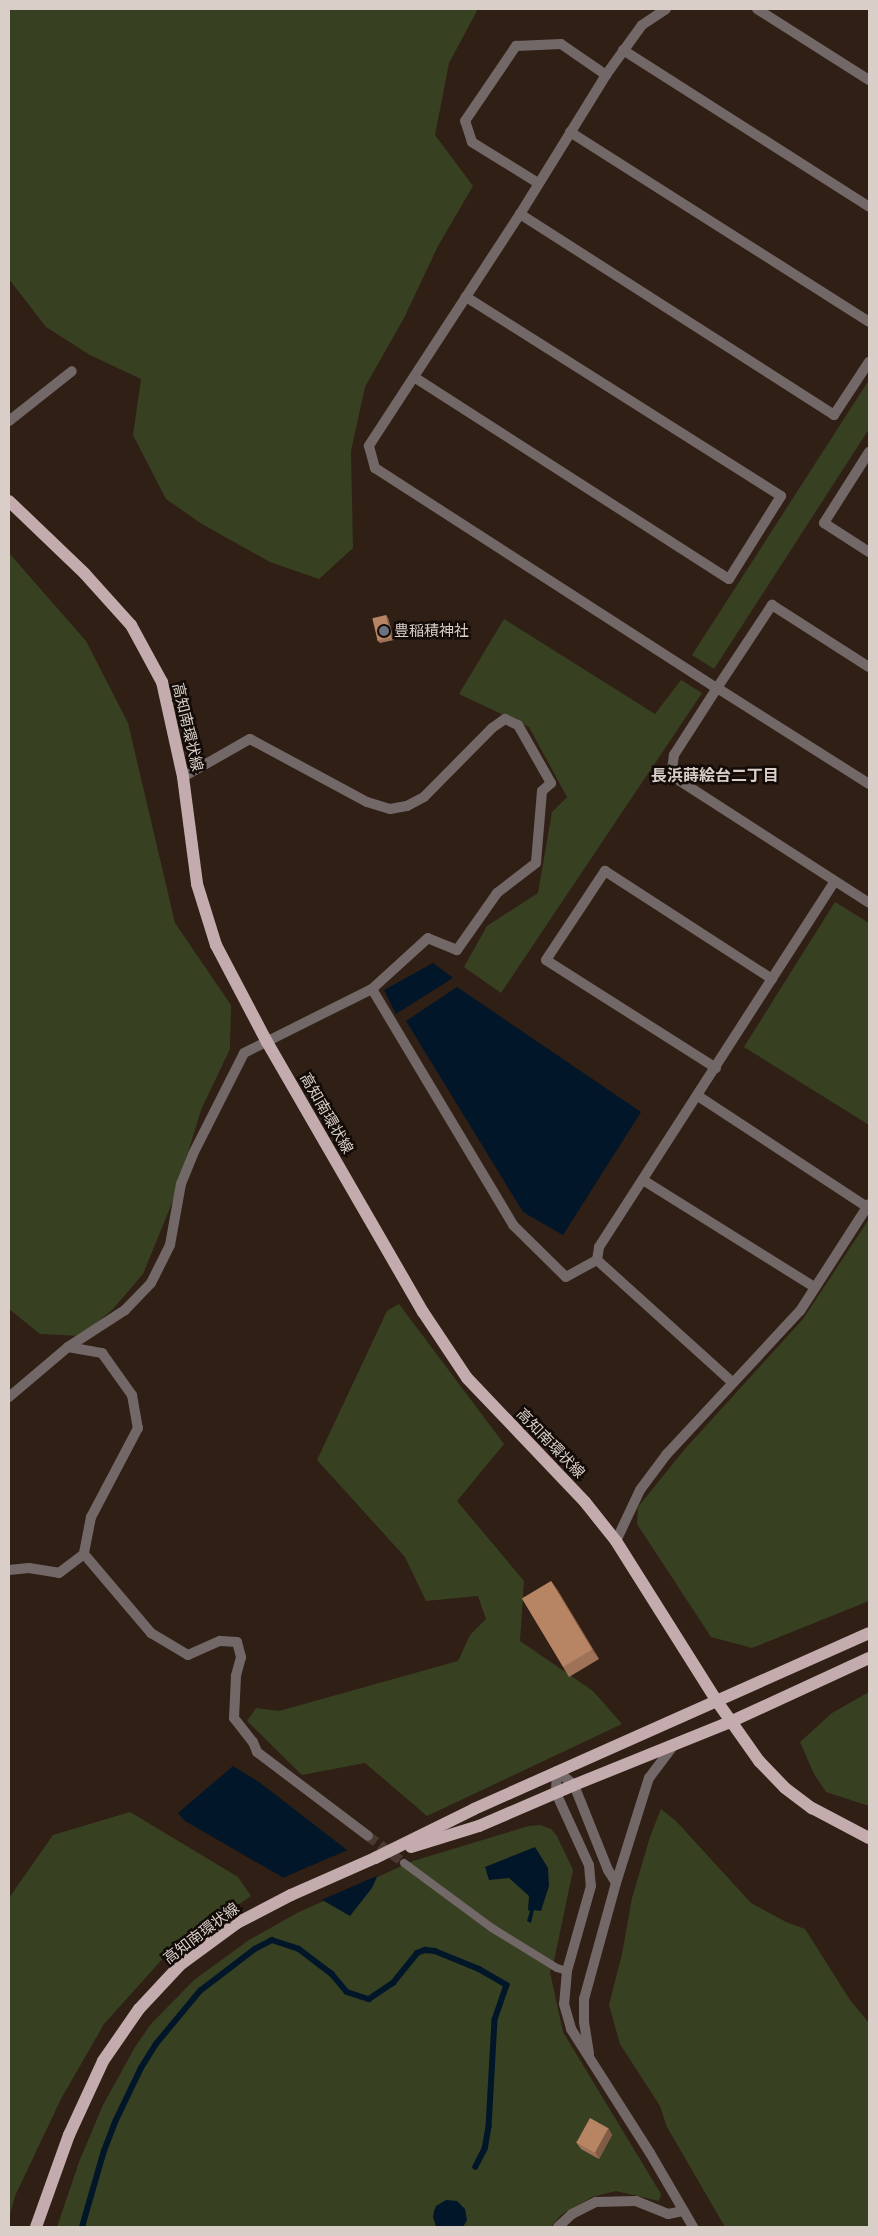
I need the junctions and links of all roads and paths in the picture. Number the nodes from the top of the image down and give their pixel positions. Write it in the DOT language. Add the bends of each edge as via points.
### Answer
graph roads {
  1 [pos="666,9"];
  2 [pos="757,9"];
  3 [pos="622,50"];
  4 [pos="606,75"];
  5 [pos="869,80"];
  6 [pos="570,132"];
  7 [pos="538,183"];
  8 [pos="869,207"];
  9 [pos="520,214"];
  10 [pos="466,297"];
  11 [pos="869,322"];
  12 [pos="869,362"];
  13 [pos="72,371"];
  14 [pos="414,377"];
  15 [pos="9,421"];
  16 [pos="869,452"];
  17 [pos="9,501"];
  18 [pos="869,552"];
  19 [pos="869,667"];
  20 [pos="717,688"];
  21 [pos="183,777"];
  22 [pos="869,784"];
  23 [pos="835,881"];
  24 [pos="869,903"];
  25 [pos="772,979"];
  26 [pos="372,989"];
  27 [pos="267,1042"];
  28 [pos="716,1068"];
  29 [pos="698,1096"];
  30 [pos="644,1180"];
  31 [pos="868,1206"];
  32 [pos="597,1260"];
  33 [pos="814,1288"];
  34 [pos="68,1347"];
  35 [pos="732,1382"];
  36 [pos="9,1397"];
  37 [pos="616,1540"];
  38 [pos="84,1554"];
  39 [pos="9,1570"];
  40 [pos="869,1633"];
  41 [pos="869,1658"];
  42 [pos="716,1700"];
  43 [pos="730,1722"];
  44 [pos="674,1744"];
  45 [pos="557,1771"];
  46 [pos="574,1785"];
  47 [pos="556,1793"];
  48 [pos="368,1836"];
  49 [pos="869,1838"];
  50 [pos="375,1858"];
  51 [pos="404,1863"];
  52 [pos="616,1883"];
  53 [pos="567,1971"];
  54 [pos="589,2054"];
  55 [pos="684,2210"];
  56 [pos="36,2227"];
  57 [pos="558,2227"];
  58 [pos="693,2227"];
  1 -- 3 [label="street" via="642,25"];
  2 -- 5 [label="street"];
  3 -- 4 [label="street"];
  3 -- 8 [label="street"];
  4 -- 6 [label="street"];
  4 -- 7 [label="street" via="560,44 516,46 466,121 472,142"];
  6 -- 7 [label="street"];
  6 -- 11 [label="street"];
  7 -- 9 [label="street"];
  9 -- 10 [label="street"];
  9 -- 12 [label="street" via="834,415"];
  10 -- 14 [label="street"];
  10 -- 14 [label="street" via="781,496 729,579"];
  13 -- 15 [label="street"];
  14 -- 20 [label="street" via="369,446 375,468"];
  16 -- 18 [label="street" via="824,523"];
  17 -- 21 [label="main road, 高知南環状線" via="86,574 131,625 162,682"];
  19 -- 20 [label="street" via="772,605"];
  20 -- 22 [label="street"];
  20 -- 23 [label="street" via="674,755 672,770 680,781"];
  21 -- 26 [label="street" via="250,739 367,802 390,809 407,806 424,797 492,728 506,720 518,726 551,783 542,791 536,863 497,893 457,950 428,938"];
  21 -- 27 [label="main road, 高知南環状線" via="202,902 216,945"];
  23 -- 24 [label="street"];
  23 -- 25 [label="street"];
  25 -- 28 [label="street"];
  25 -- 28 [label="street" via="605,871 546,960"];
  26 -- 27 [label="street"];
  26 -- 32 [label="street" via="513,1225 566,1278"];
  27 -- 34 [label="street" via="244,1053 193,1154 181,1184 170,1245 151,1283 125,1310"];
  27 -- 37 [label="main road, 高知南環状線" via="423,1312 467,1378 585,1502"];
  28 -- 29 [label="street"];
  29 -- 30 [label="street"];
  29 -- 31 [label="street"];
  30 -- 32 [label="street" via="599,1247"];
  30 -- 33 [label="street"];
  31 -- 33 [label="street"];
  32 -- 35 [label="street"];
  33 -- 35 [label="street" via="800,1311"];
  34 -- 36 [label="street"];
  34 -- 38 [label="street" via="102,1353 132,1395 138,1428 91,1517"];
  35 -- 37 [label="street" via="645,1483"];
  37 -- 42 [label="main road, 高知南環状線"];
  38 -- 39 [label="street" via="59,1573 30,1568"];
  38 -- 48 [label="street" via="151,1633 188,1655 220,1640 237,1642 241,1657 236,1676 234,1718 257,1752"];
  40 -- 42 [label="main road, 高知南環状線"];
  41 -- 43 [label="main road, 高知南環状線"];
  42 -- 43 [label="main road, 高知南環状線"];
  42 -- 45 [label="main road, 高知南環状線"];
  43 -- 44 [label="main road, 高知南環状線"];
  43 -- 49 [label="main road, 高知南環状線" via="759,1761 785,1788 812,1808"];
  44 -- 46 [label="main road, 高知南環状線"];
  44 -- 52 [label="street" via="649,1778"];
  45 -- 46 [label="street"];
  45 -- 47 [label="street"];
  45 -- 50 [label="main road, 高知南環状線"];
  46 -- 47 [label="main road, 高知南環状線"];
  46 -- 52 [label="street"];
  47 -- 50 [label="main road, 高知南環状線" via="479,1826"];
  47 -- 53 [label="street" via="588,1865 591,1886"];
  50 -- 56 [label="main road, 高知南環状線" via="290,1895 237,1923 180,1965 139,2009 103,2061 69,2135"];
  51 -- 53 [label="lane" via="492,1928"];
  52 -- 54 [label="street" via="584,1999"];
  53 -- 54 [label="street" via="564,2004 571,2029"];
  54 -- 55 [label="street"];
  55 -- 57 [label="street" via="668,2214 636,2201 596,2202 572,2214"];
  55 -- 58 [label="street"];
}
